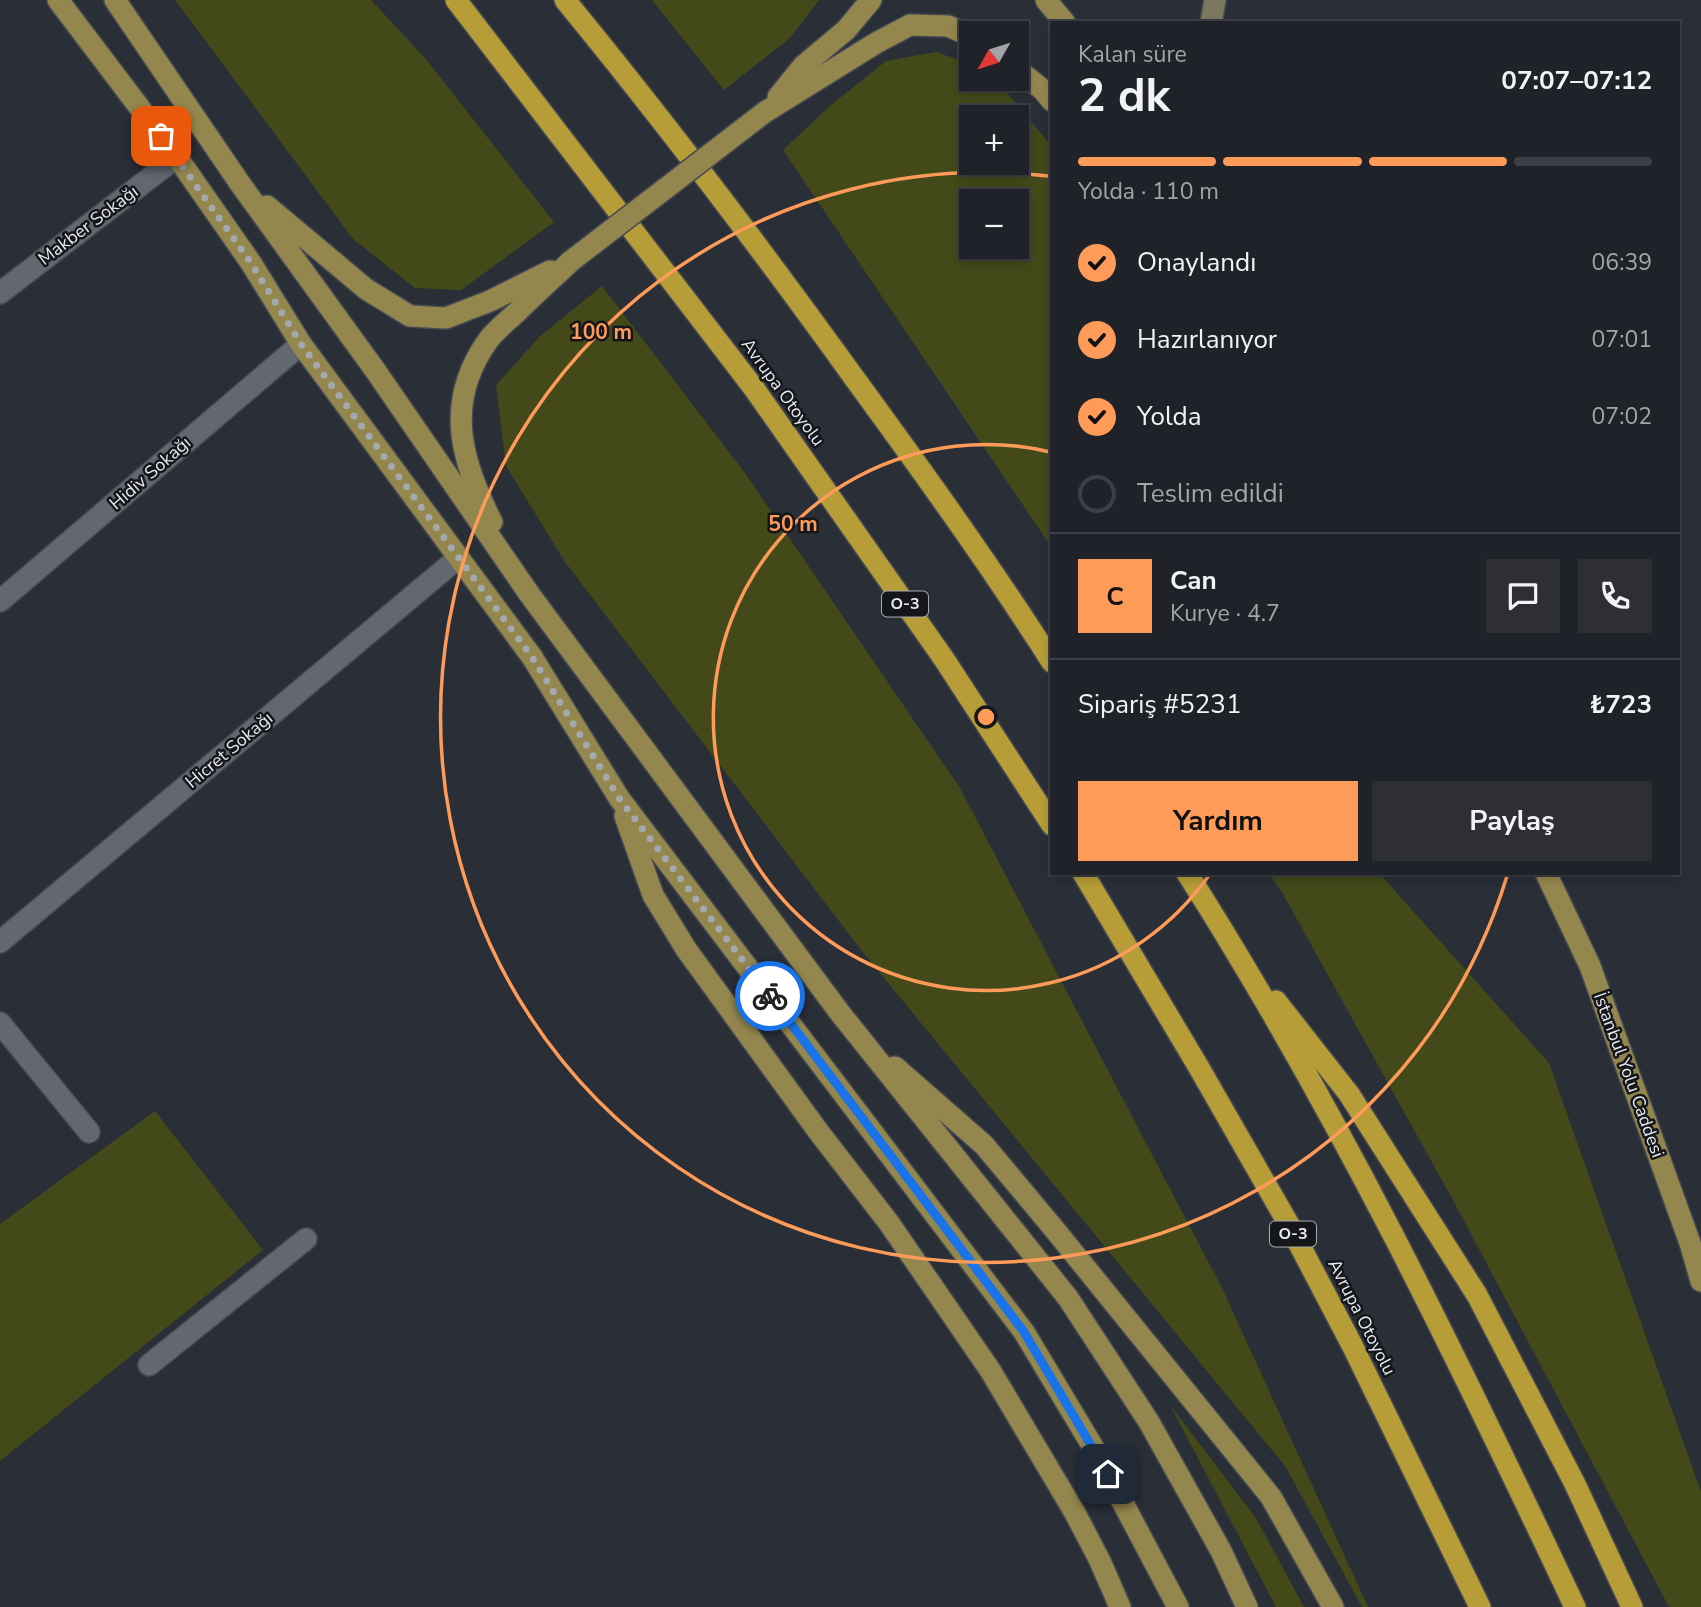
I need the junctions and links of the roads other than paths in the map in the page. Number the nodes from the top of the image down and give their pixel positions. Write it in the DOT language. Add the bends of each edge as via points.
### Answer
graph roads {
  1 [pos="58,0"];
  2 [pos="115,0"];
  3 [pos="456,0"];
  4 [pos="565,0"];
  5 [pos="871,0"];
  6 [pos="1046,0"];
  7 [pos="1215,0"];
  8 [pos="1063,21"];
  9 [pos="1211,21"];
  10 [pos="959,31"];
  11 [pos="1029,78"];
  12 [pos="1050,98"];
  13 [pos="765,112"];
  14 [pos="177,157"];
  15 [pos="241,185"];
  16 [pos="571,261"];
  17 [pos="0,293"];
  18 [pos="301,344"];
  19 [pos="458,558"];
  20 [pos="530,595"];
  21 [pos="0,601"];
  22 [pos="1050,659"];
  23 [pos="619,798"];
  24 [pos="1050,822"];
  25 [pos="1084,875"];
  26 [pos="1188,875"];
  27 [pos="1547,875"];
  28 [pos="0,942"];
  29 [pos="1234,946"];
  30 [pos="0,1023"];
  31 [pos="854,1031"];
  32 [pos="89,1132"];
  33 [pos="306,1239"];
  34 [pos="1701,1281"];
  35 [pos="149,1365"];
  36 [pos="1120,1607"];
  37 [pos="1178,1607"];
  38 [pos="1247,1607"];
  39 [pos="1333,1607"];
  40 [pos="1480,1607"];
  41 [pos="1575,1607"];
  42 [pos="1632,1607"];
  1 -- 14 [label="main road"];
  2 -- 15 [label="main road"];
  3 -- 24 [label="highway, Avrupa Otoyolu / O-3" via="753,387 944,659"];
  4 -- 22 [label="highway" via="831,344"];
  5 -- 13 [label="main road" via="846,30 803,66"];
  6 -- 8 [label="main road"];
  7 -- 9 [label="main road"];
  10 -- 13 [label="main road" via="910,25"];
  11 -- 12 [label="main road"];
  13 -- 16 [label="main road, bridge"];
  14 -- 17 [label="street, Makber Sokağı"];
  14 -- 18 [label="main road"];
  15 -- 16 [label="main road" via="366,289 410,316 446,318"];
  15 -- 20 [label="main road"];
  16 -- 20 [label="main road" via="491,337 469,370 462,400 460,432 477,492"];
  18 -- 19 [label="main road"];
  18 -- 21 [label="street, Hidiv Sokağı"];
  19 -- 23 [label="main road" via="532,657"];
  19 -- 28 [label="street, Hicret Sokağı"];
  20 -- 31 [label="main road"];
  23 -- 36 [label="main road" via="653,895 686,949 889,1223 990,1370 1075,1513"];
  23 -- 37 [label="main road" via="1024,1332 1096,1452"];
  25 -- 40 [label="highway, Avrupa Otoyolu / O-3" via="1288,1223"];
  26 -- 29 [label="highway"];
  27 -- 34 [label="main road, İstanbul Yolu Caddesi" via="1590,966"];
  29 -- 41 [label="highway" via="1368,1187"];
  29 -- 42 [label="highway" via="1349,1094 1477,1296 1575,1484"];
  30 -- 32 [label="street"];
  31 -- 38 [label="main road" via="1068,1298 1149,1422"];
  31 -- 39 [label="main road" via="984,1145 1055,1230 1271,1497"];
  33 -- 35 [label="street"];
}
